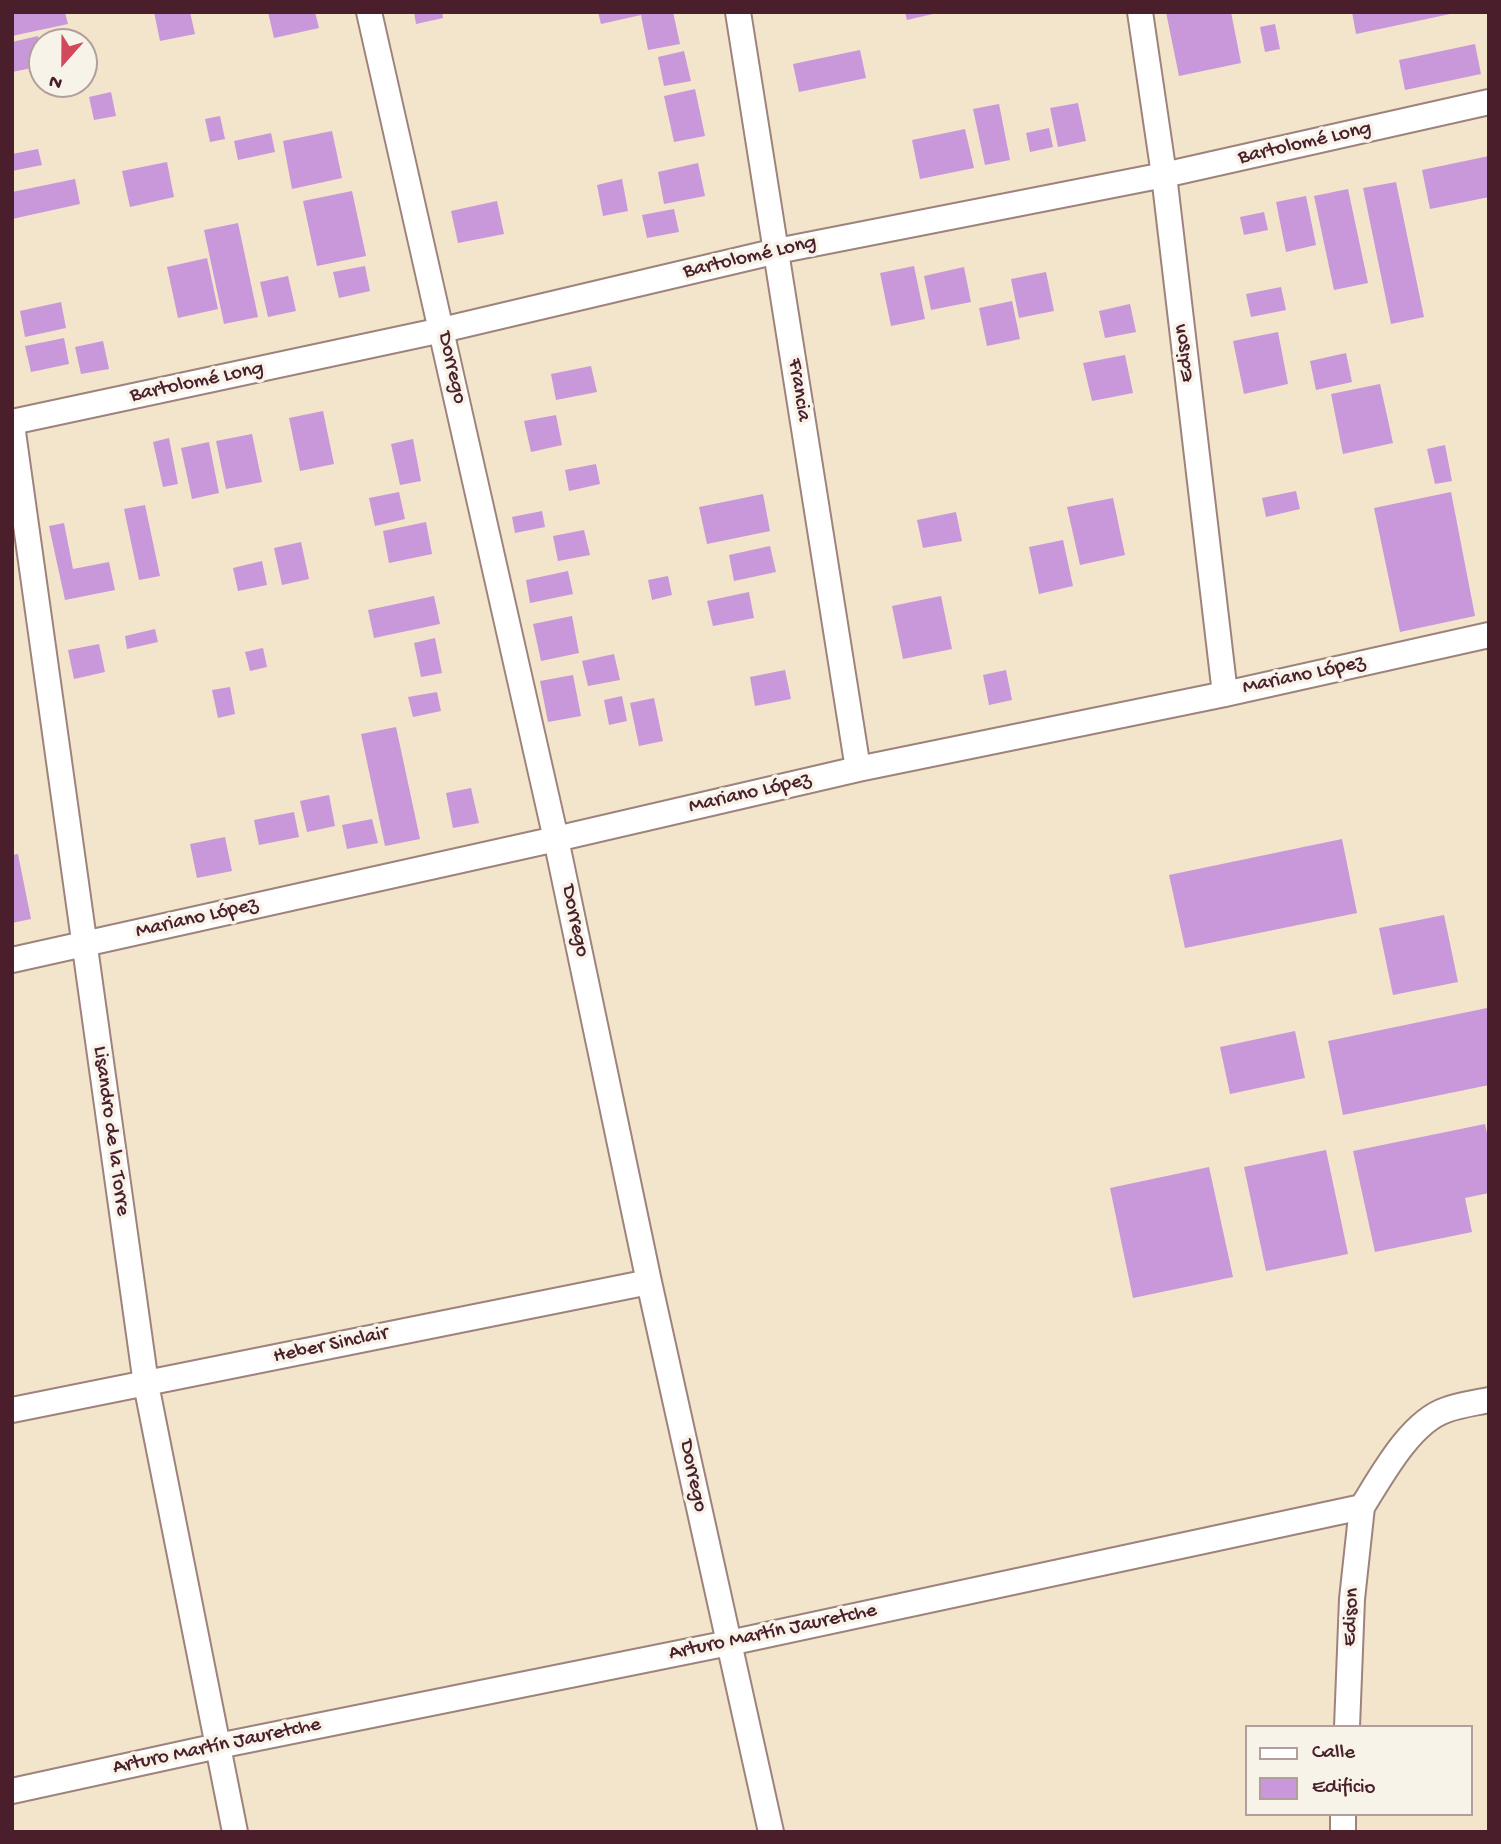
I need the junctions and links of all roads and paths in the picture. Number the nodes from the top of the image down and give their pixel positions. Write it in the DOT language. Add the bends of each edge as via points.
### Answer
graph roads {
  1 [pos="369,12"];
  2 [pos="738,12"];
  3 [pos="1140,12"];
  4 [pos="1489,102"];
  5 [pos="1164,175"];
  6 [pos="776,251"];
  7 [pos="442,330"];
  8 [pos="12,424"];
  9 [pos="1489,635"];
  10 [pos="1225,694"];
  11 [pos="858,769"];
  12 [pos="556,839"];
  13 [pos="84,944"];
  14 [pos="12,960"];
  15 [pos="649,1282"];
  16 [pos="146,1384"];
  17 [pos="1489,1400"];
  18 [pos="12,1410"];
  19 [pos="1362,1507"];
  20 [pos="729,1643"];
  21 [pos="1347,1725"];
  22 [pos="218,1746"];
  23 [pos="12,1791"];
  24 [pos="235,1832"];
  25 [pos="771,1832"];
  1 -- 7 [label="street, Dorrego"];
  2 -- 6 [label="street, Francia"];
  3 -- 5 [label="street, Edison"];
  4 -- 5 [label="street, Bartolomé Long"];
  5 -- 6 [label="street, Bartolomé Long"];
  5 -- 10 [label="street, Edison"];
  6 -- 7 [label="street, Bartolomé Long"];
  6 -- 11 [label="street, Francia"];
  7 -- 8 [label="street, Bartolomé Long"];
  7 -- 12 [label="street, Dorrego"];
  8 -- 13 [label="street, Lisandro de la Torre"];
  9 -- 10 [label="street, Mariano López"];
  10 -- 11 [label="street, Mariano López"];
  11 -- 12 [label="street, Mariano López"];
  12 -- 13 [label="street, Mariano López"];
  12 -- 15 [label="street, Dorrego"];
  13 -- 14 [label="street, Mariano López"];
  13 -- 16 [label="street, Lisandro de la Torre"];
  15 -- 16 [label="street, Heber Sinclair"];
  15 -- 20 [label="street, Dorrego"];
  16 -- 18 [label="street, Heber Sinclair"];
  16 -- 22 [label="street, Lisandro de la Torre"];
  17 -- 19 [label="street" via="1444,1410 1418,1429 1395,1454"];
  19 -- 20 [label="street, Arturo Martín Jauretche"];
  19 -- 21 [label="street, Edison" via="1352,1599"];
  20 -- 22 [label="street, Arturo Martín Jauretche"];
  20 -- 25 [label="street, Dorrego"];
  22 -- 23 [label="street, Arturo Martín Jauretche"];
  22 -- 24 [label="street, Lisandro de la Torre"];
}
